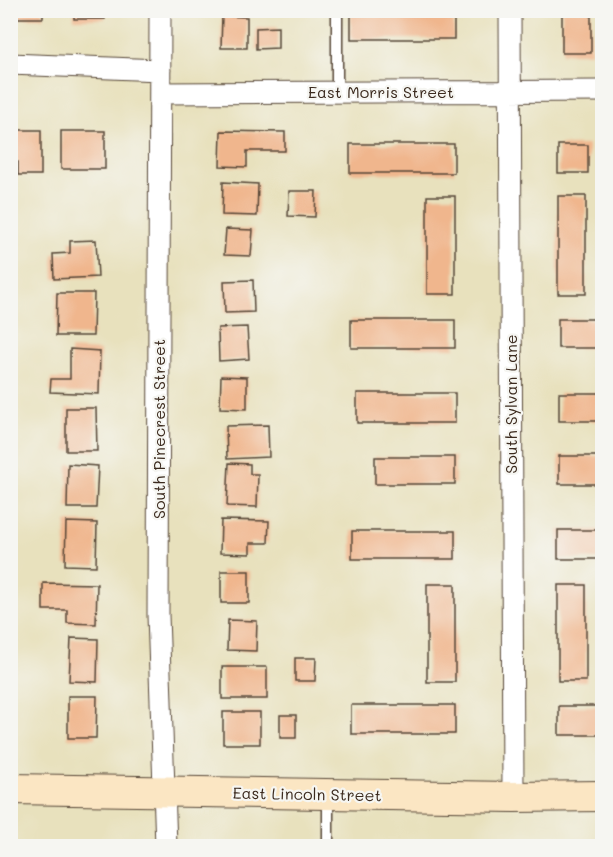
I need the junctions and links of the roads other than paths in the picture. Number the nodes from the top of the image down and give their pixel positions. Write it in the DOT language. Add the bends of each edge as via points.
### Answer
graph roads {
  1 [pos="160,10"];
  2 [pos="337,10"];
  3 [pos="510,10"];
  4 [pos="10,64"];
  5 [pos="160,70"];
  6 [pos="510,91"];
  7 [pos="603,91"];
  8 [pos="337,92"];
  9 [pos="160,93"];
  10 [pos="10,789"];
  11 [pos="166,792"];
  12 [pos="328,794"];
  13 [pos="603,796"];
  14 [pos="513,798"];
  15 [pos="166,846"];
  16 [pos="328,846"];
  1 -- 5 [label="street, South Pinecrest Street"];
  2 -- 8 [label="lane"];
  3 -- 6 [label="street, South Sylvan Lane"];
  4 -- 5 [label="street"];
  5 -- 9 [label="street, South Pinecrest Street"];
  6 -- 7 [label="street, East Morris Street"];
  6 -- 8 [label="street, East Morris Street"];
  6 -- 14 [label="street, South Sylvan Lane"];
  8 -- 9 [label="street, East Morris Street"];
  9 -- 11 [label="street, South Pinecrest Street" via="158,615"];
  10 -- 11 [label="street, East Lincoln Street"];
  11 -- 12 [label="street, East Lincoln Street"];
  11 -- 15 [label="street, South Pinecrest Street"];
  12 -- 14 [label="street, East Lincoln Street"];
  12 -- 16 [label="lane"];
  13 -- 14 [label="street, East Lincoln Street"];
}
